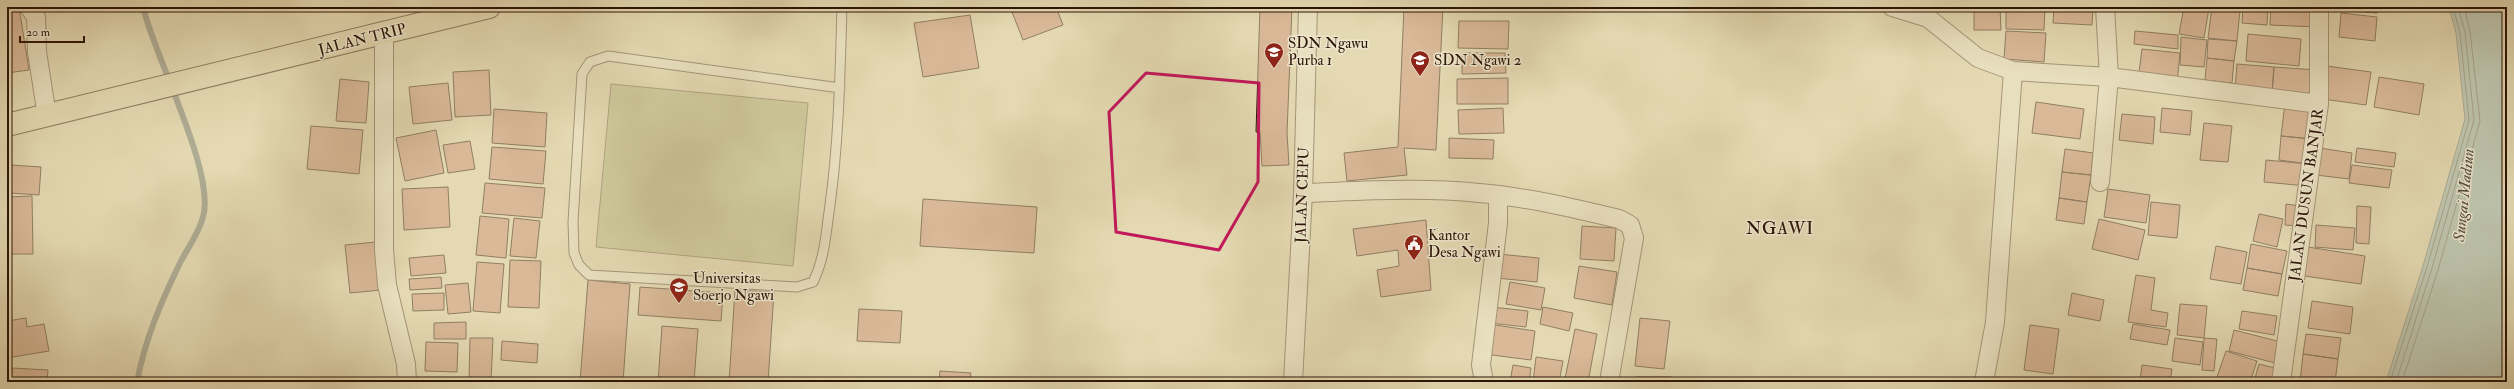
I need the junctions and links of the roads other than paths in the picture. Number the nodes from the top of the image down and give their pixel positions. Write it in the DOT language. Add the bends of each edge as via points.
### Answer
graph roads {
  1 [pos="29,7"];
  2 [pos="489,7"];
  3 [pos="842,7"];
  4 [pos="1308,7"];
  5 [pos="1892,7"];
  6 [pos="2105,7"];
  7 [pos="2319,7"];
  8 [pos="384,34"];
  9 [pos="2013,71"];
  10 [pos="2109,77"];
  11 [pos="840,88"];
  12 [pos="2319,104"];
  13 [pos="47,116"];
  14 [pos="7,126"];
  15 [pos="2100,182"];
  16 [pos="1303,193"];
  17 [pos="1498,195"];
  18 [pos="407,382"];
  19 [pos="1293,382"];
  20 [pos="1484,382"];
  21 [pos="1609,382"];
  22 [pos="1984,382"];
  23 [pos="2281,382"];
  1 -- 13 [label="street" via="36,17 37,52"];
  2 -- 8 [label="highway, JALAN TRIP"];
  3 -- 11 [label="lane"];
  4 -- 16 [label="street, JALAN CEPU"];
  5 -- 9 [label="street" via="1928,18 1978,58"];
  6 -- 10 [label="street"];
  7 -- 12 [label="street, JALAN DUSUN BANJAR"];
  8 -- 13 [label="highway, JALAN TRIP"];
  8 -- 18 [label="street" via="384,250 387,285 406,364"];
  9 -- 10 [label="street"];
  9 -- 22 [label="street" via="1995,322"];
  10 -- 12 [label="street"];
  10 -- 15 [label="street"];
  11 -- 11 [label="lane" via="835,166 822,263 813,282 797,287 589,275 578,266 574,253 574,206 582,74 590,62 608,56"];
  12 -- 23 [label="street, JALAN DUSUN BANJAR"];
  13 -- 14 [label="highway, JALAN TRIP"];
  16 -- 17 [label="street" via="1413,190"];
  16 -- 19 [label="street, JALAN CEPU"];
  17 -- 20 [label="street" via="1498,223 1481,365"];
  17 -- 21 [label="street" via="1542,201 1630,225 1634,238"];
}
